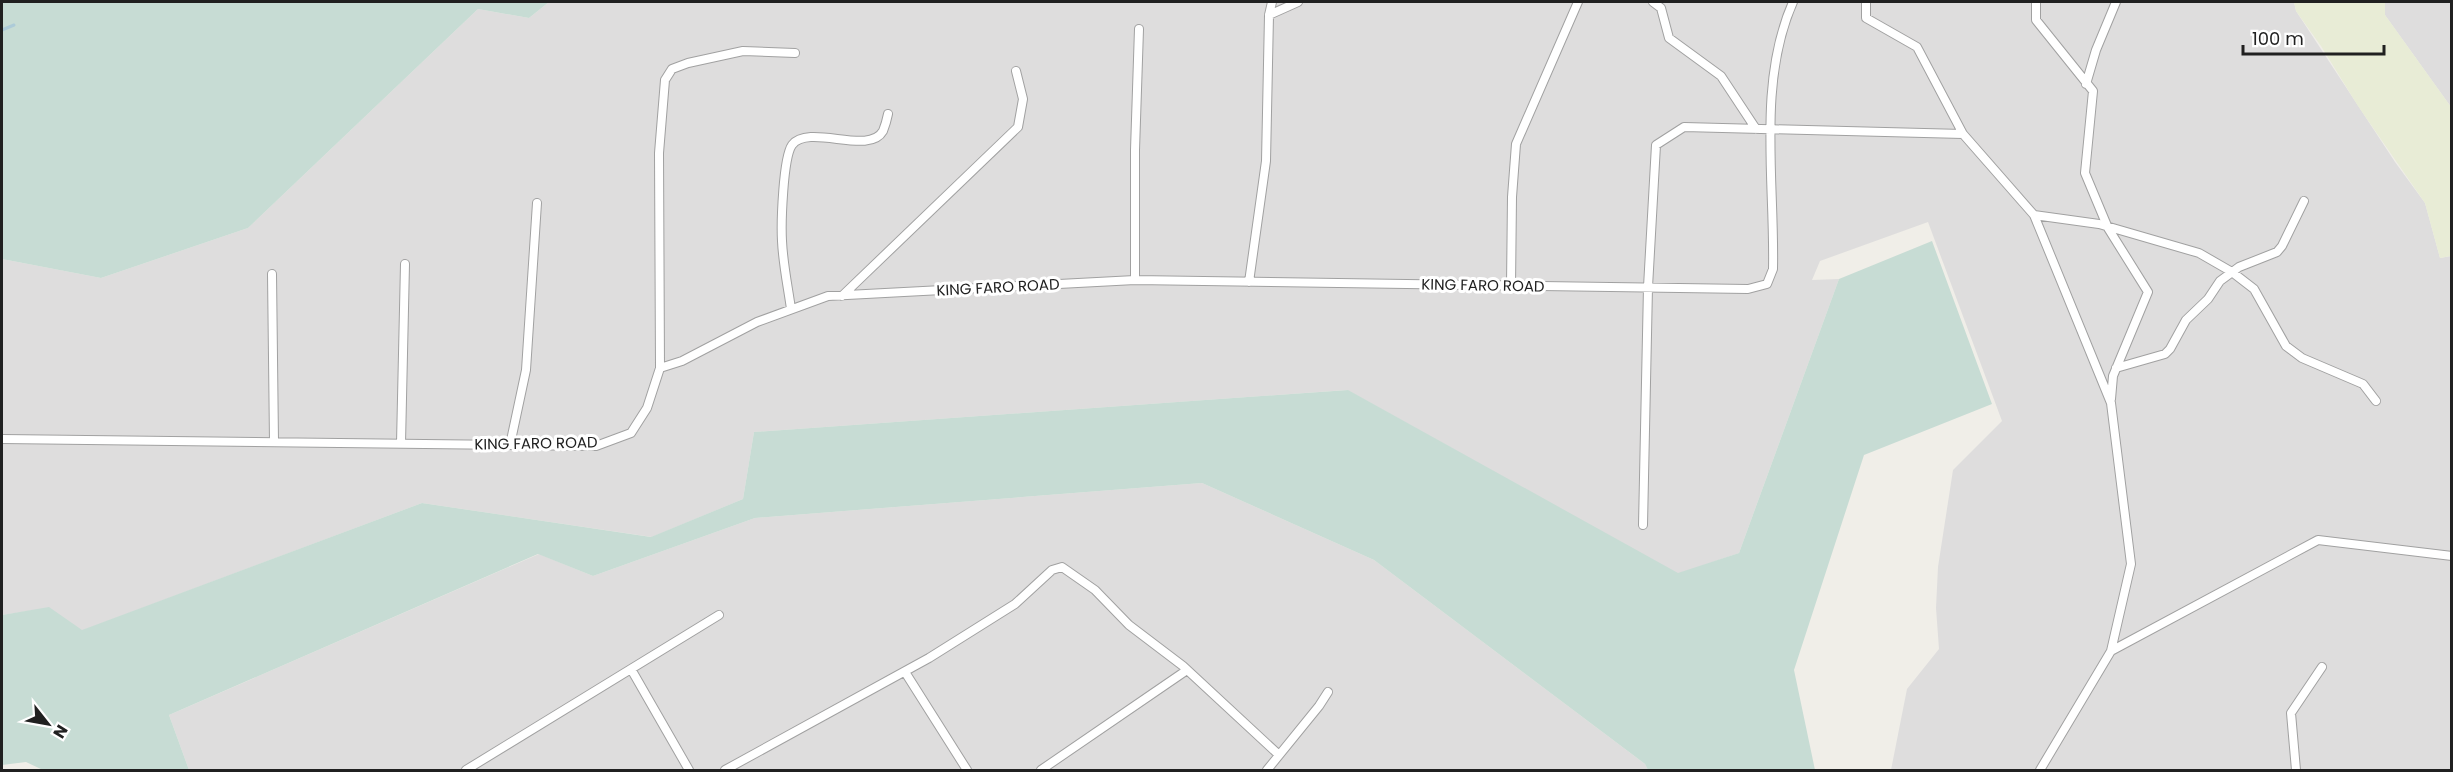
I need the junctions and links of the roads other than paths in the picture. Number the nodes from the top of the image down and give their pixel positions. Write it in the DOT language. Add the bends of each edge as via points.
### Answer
graph roads {
  1 [pos="1272,2"];
  2 [pos="1298,2"];
  3 [pos="1578,2"];
  4 [pos="1653,2"];
  5 [pos="1793,2"];
  6 [pos="1866,2"];
  7 [pos="2036,2"];
  8 [pos="2116,2"];
  9 [pos="1269,15"];
  10 [pos="1139,29"];
  11 [pos="795,53"];
  12 [pos="1016,71"];
  13 [pos="2086,84"];
  14 [pos="888,114"];
  15 [pos="1756,129"];
  16 [pos="1770,130"];
  17 [pos="1963,134"];
  18 [pos="2304,201"];
  19 [pos="537,203"];
  20 [pos="2034,215"];
  21 [pos="2108,228"];
  22 [pos="405,264"];
  23 [pos="2232,272"];
  24 [pos="272,274"];
  25 [pos="1135,280"];
  26 [pos="1249,282"];
  27 [pos="1511,285"];
  28 [pos="1648,287"];
  29 [pos="842,296"];
  30 [pos="791,309"];
  31 [pos="660,368"];
  32 [pos="2116,368"];
  33 [pos="2376,401"];
  34 [pos="2111,403"];
  35 [pos="2,439"];
  36 [pos="274,442"];
  37 [pos="402,442"];
  38 [pos="510,445"];
  39 [pos="1643,525"];
  40 [pos="2451,556"];
  41 [pos="718,615"];
  42 [pos="2110,651"];
  43 [pos="2322,667"];
  44 [pos="631,669"];
  45 [pos="1187,670"];
  46 [pos="905,672"];
  47 [pos="1328,692"];
  48 [pos="1279,755"];
  49 [pos="466,771"];
  50 [pos="689,771"];
  51 [pos="726,771"];
  52 [pos="967,771"];
  53 [pos="1041,771"];
  54 [pos="1266,771"];
  55 [pos="2040,771"];
  56 [pos="2296,771"];
  1 -- 9 [label="street"];
  2 -- 9 [label="street"];
  3 -- 27 [label="street" via="1516,144"];
  4 -- 15 [label="street" via="1662,8 1670,38 1721,76"];
  5 -- 16 [label="street, KING FARO ROAD" via="1773,77"];
  6 -- 17 [label="street" via="1866,18 1917,47"];
  7 -- 13 [label="street" via="2036,20"];
  8 -- 13 [label="street"];
  9 -- 26 [label="street" via="1266,160"];
  10 -- 25 [label="street"];
  11 -- 31 [label="street" via="743,51 688,63 672,69 665,80 659,153"];
  12 -- 29 [label="street" via="1023,99 1018,127"];
  13 -- 21 [label="street" via="2093,92 2085,173"];
  14 -- 30 [label="street" via="882,133 870,141 802,139 793,144 786,157 782,240"];
  15 -- 16 [label="street"];
  15 -- 28 [label="street" via="1684,127 1656,145"];
  16 -- 17 [label="street"];
  16 -- 28 [label="street, KING FARO ROAD" via="1773,269 1767,284 1748,289"];
  17 -- 20 [label="street"];
  18 -- 23 [label="street" via="2277,252"];
  19 -- 38 [label="street" via="526,370"];
  20 -- 21 [label="street"];
  20 -- 34 [label="street"];
  21 -- 23 [label="street" via="2199,253"];
  21 -- 32 [label="street" via="2148,292"];
  22 -- 37 [label="street"];
  23 -- 32 [label="street" via="2186,320 2165,354"];
  23 -- 33 [label="street" via="2254,289 2286,346 2302,358 2363,384"];
  24 -- 36 [label="street"];
  25 -- 26 [label="street, KING FARO ROAD"];
  25 -- 29 [label="street, KING FARO ROAD"];
  26 -- 27 [label="street, KING FARO ROAD"];
  27 -- 28 [label="street, KING FARO ROAD"];
  28 -- 39 [label="street"];
  29 -- 30 [label="street, KING FARO ROAD" via="828,296"];
  30 -- 31 [label="street, KING FARO ROAD" via="757,321 682,361"];
  31 -- 38 [label="street, KING FARO ROAD" via="647,408 631,433 596,446"];
  32 -- 34 [label="street"];
  34 -- 42 [label="street" via="2131,564"];
  35 -- 36 [label="street, KING FARO ROAD"];
  36 -- 37 [label="street, KING FARO ROAD"];
  37 -- 38 [label="street, KING FARO ROAD"];
  40 -- 42 [label="street" via="2318,540"];
  41 -- 44 [label="street"];
  42 -- 55 [label="street"];
  43 -- 56 [label="street" via="2291,712"];
  44 -- 49 [label="street"];
  44 -- 50 [label="street"];
  45 -- 46 [label="street" via="1129,625 1095,590 1062,567 1052,570 1015,604"];
  45 -- 48 [label="street"];
  45 -- 53 [label="street"];
  46 -- 51 [label="street"];
  46 -- 52 [label="street"];
  47 -- 48 [label="street"];
  48 -- 54 [label="street"];
}
